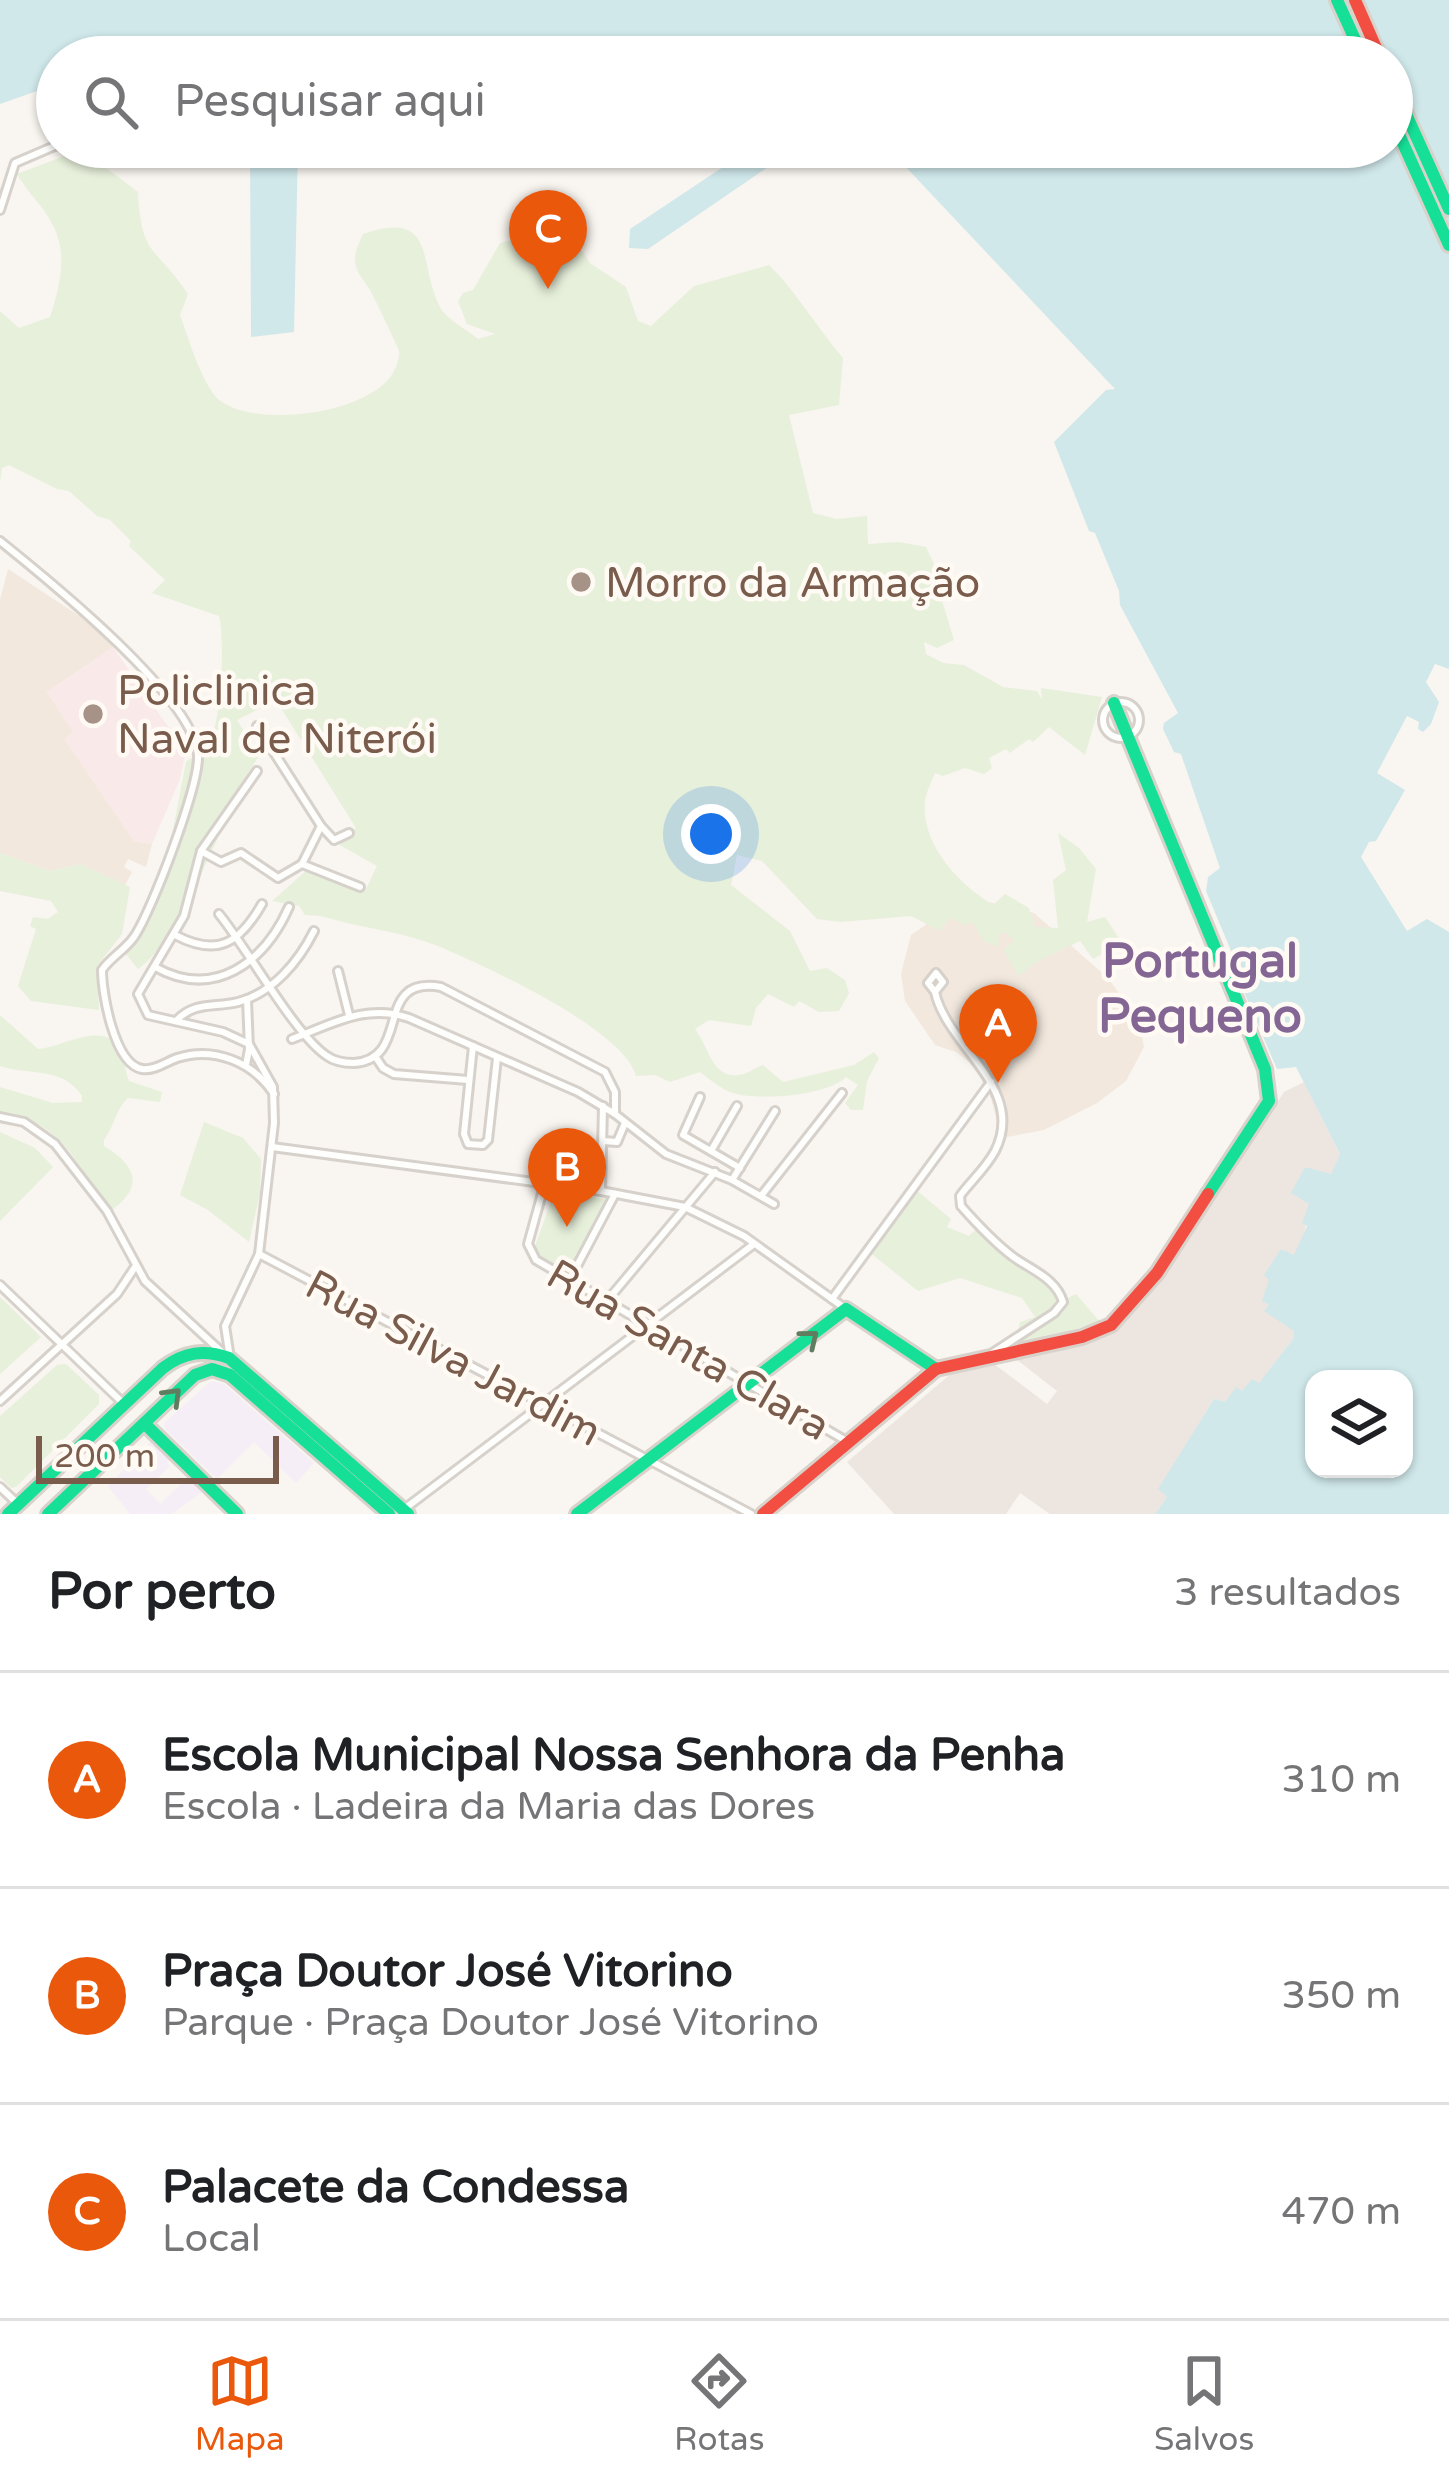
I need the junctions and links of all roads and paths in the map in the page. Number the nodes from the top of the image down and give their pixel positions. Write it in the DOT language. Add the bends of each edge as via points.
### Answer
graph roads {
  1 [pos="1337,0"];
  2 [pos="1355,0"];
  3 [pos="1353,36"];
  4 [pos="1371,36"];
  5 [pos="1413,128"];
  6 [pos="36,154"];
  7 [pos="1413,165"];
  8 [pos="1449,208"];
  9 [pos="0,210"];
  10 [pos="1449,245"];
  11 [pos="0,541"];
  12 [pos="1114,703"];
  13 [pos="257,726"];
  14 [pos="257,770"];
  15 [pos="321,826"];
  16 [pos="349,833"];
  17 [pos="200,851"];
  18 [pos="302,864"];
  19 [pos="360,887"];
  20 [pos="262,904"];
  21 [pos="289,908"];
  22 [pos="219,914"];
  23 [pos="314,931"];
  24 [pos="175,935"];
  25 [pos="237,936"];
  26 [pos="254,962"];
  27 [pos="154,967"];
  28 [pos="338,970"];
  29 [pos="271,985"];
  30 [pos="936,996"];
  31 [pos="247,999"];
  32 [pos="395,1013"];
  33 [pos="349,1015"];
  34 [pos="176,1021"];
  35 [pos="306,1034"];
  36 [pos="292,1039"];
  37 [pos="249,1044"];
  38 [pos="473,1046"];
  39 [pos="497,1056"];
  40 [pos="375,1057"];
  41 [pos="246,1065"];
  42 [pos="468,1080"];
  43 [pos="991,1082"];
  44 [pos="842,1093"];
  45 [pos="274,1094"];
  46 [pos="700,1097"];
  47 [pos="603,1106"];
  48 [pos="737,1106"];
  49 [pos="775,1111"];
  50 [pos="615,1114"];
  51 [pos="0,1118"];
  52 [pos="625,1123"];
  53 [pos="603,1141"];
  54 [pos="272,1147"];
  55 [pos="711,1150"];
  56 [pos="740,1168"];
  57 [pos="715,1172"];
  58 [pos="732,1180"];
  59 [pos="544,1186"];
  60 [pos="602,1191"];
  61 [pos="616,1194"];
  62 [pos="760,1196"];
  63 [pos="774,1204"];
  64 [pos="685,1207"];
  65 [pos="754,1244"];
  66 [pos="259,1254"];
  67 [pos="135,1267"];
  68 [pos="569,1281"];
  69 [pos="0,1285"];
  70 [pos="832,1299"];
  71 [pos="606,1302"];
  72 [pos="846,1309"];
  73 [pos="647,1325"];
  74 [pos="62,1344"];
  75 [pos="991,1354"];
  76 [pos="230,1359"];
  77 [pos="936,1369"];
  78 [pos="751,1384"];
  79 [pos="0,1401"];
  80 [pos="124,1404"];
  81 [pos="541,1404"];
  82 [pos="145,1424"];
  83 [pos="848,1442"];
  84 [pos="650,1460"];
  85 [pos="0,1486"];
  86 [pos="18,1511"];
  87 [pos="399,1513"];
  88 [pos="48,1514"];
  89 [pos="237,1514"];
  90 [pos="577,1514"];
  91 [pos="751,1514"];
  92 [pos="763,1514"];
  1 -- 3 [label="main road"];
  2 -- 4 [label="main road"];
  5 -- 8 [label="main road"];
  6 -- 9 [label="street" via="15,163"];
  7 -- 10 [label="main road"];
  11 -- 41 [label="street" via="136,660 198,749 191,794 144,917 102,970 123,1052 144,1069 204,1053"];
  12 -- 75 [label="main road" via="1271,1089 1168,1257 1120,1317 1082,1337"];
  13 -- 15 [label="street"];
  14 -- 17 [label="street"];
  15 -- 16 [label="street" via="334,840"];
  15 -- 18 [label="street"];
  17 -- 18 [label="street" via="221,862 241,853 278,878"];
  17 -- 24 [label="street"];
  18 -- 19 [label="street"];
  20 -- 25 [label="street"];
  21 -- 26 [label="street"];
  22 -- 25 [label="street"];
  23 -- 29 [label="street"];
  24 -- 25 [label="street" via="200,948"];
  24 -- 27 [label="street"];
  25 -- 26 [label="street"];
  26 -- 27 [label="street" via="178,980"];
  26 -- 29 [label="street"];
  27 -- 34 [label="street" via="139,1002 148,1015"];
  28 -- 33 [label="street"];
  29 -- 31 [label="street"];
  29 -- 35 [label="street"];
  30 -- 43 [label="street" via="944,1020"];
  31 -- 34 [label="street" via="189,1008"];
  31 -- 37 [label="street"];
  32 -- 33 [label="street"];
  32 -- 38 [label="street"];
  32 -- 40 [label="street"];
  32 -- 50 [label="street" via="415,987 458,995 605,1072"];
  33 -- 35 [label="street"];
  34 -- 37 [label="street"];
  35 -- 36 [label="street"];
  35 -- 40 [label="street" via="338,1062"];
  37 -- 41 [label="street"];
  37 -- 45 [label="street"];
  38 -- 39 [label="street"];
  38 -- 42 [label="street"];
  39 -- 42 [label="street" via="483,1145 464,1139"];
  39 -- 47 [label="street"];
  40 -- 42 [label="street" via="394,1073"];
  41 -- 45 [label="street"];
  43 -- 70 [label="street"];
  43 -- 75 [label="street" via="1002,1132 960,1196 961,1207 1055,1285 1063,1302"];
  44 -- 62 [label="street"];
  45 -- 54 [label="street"];
  46 -- 55 [label="street" via="682,1132"];
  47 -- 50 [label="street"];
  47 -- 53 [label="street"];
  48 -- 55 [label="street"];
  49 -- 56 [label="street"];
  50 -- 52 [label="street"];
  51 -- 67 [label="street" via="24,1122 55,1144 106,1210"];
  52 -- 53 [label="street" via="617,1142"];
  52 -- 57 [label="street" via="665,1154"];
  53 -- 60 [label="street"];
  54 -- 59 [label="street"];
  54 -- 66 [label="street"];
  55 -- 56 [label="street"];
  56 -- 58 [label="street"];
  57 -- 58 [label="street"];
  57 -- 64 [label="street"];
  58 -- 62 [label="street"];
  59 -- 60 [label="street"];
  59 -- 68 [label="street, Rua Santa Clara" via="529,1253"];
  60 -- 61 [label="street"];
  61 -- 64 [label="street"];
  61 -- 68 [label="street"];
  62 -- 63 [label="street"];
  64 -- 65 [label="street"];
  64 -- 71 [label="street"];
  65 -- 70 [label="street"];
  65 -- 73 [label="street"];
  66 -- 76 [label="street" via="225,1326"];
  66 -- 81 [label="street, Rua Silva Jardim"];
  67 -- 74 [label="street" via="118,1294"];
  67 -- 76 [label="street"];
  68 -- 71 [label="street, Rua Santa Clara"];
  69 -- 74 [label="street"];
  70 -- 72 [label="street"];
  71 -- 73 [label="street, Rua Santa Clara"];
  72 -- 77 [label="main road"];
  78 -- 72 [label="main road, one-way"];
  73 -- 78 [label="street, Rua Santa Clara"];
  73 -- 81 [label="street"];
  74 -- 79 [label="street"];
  74 -- 80 [label="street"];
  75 -- 77 [label="main road"];
  76 -- 80 [label="main road" via="184,1353"];
  76 -- 87 [label="main road"];
  77 -- 83 [label="main road"];
  78 -- 83 [label="street, Rua Santa Clara"];
  78 -- 84 [label="main road"];
  80 -- 86 [label="main road"];
  81 -- 84 [label="street, Rua Silva Jardim"];
  81 -- 87 [label="street"];
  82 -- 87 [label="main road, one-way" via="202,1370 230,1375"];
  82 -- 88 [label="main road"];
  82 -- 89 [label="main road"];
  83 -- 92 [label="main road"];
  84 -- 90 [label="main road"];
  84 -- 91 [label="street, Rua Silva Jardim"];
  85 -- 86 [label="street"];
}
